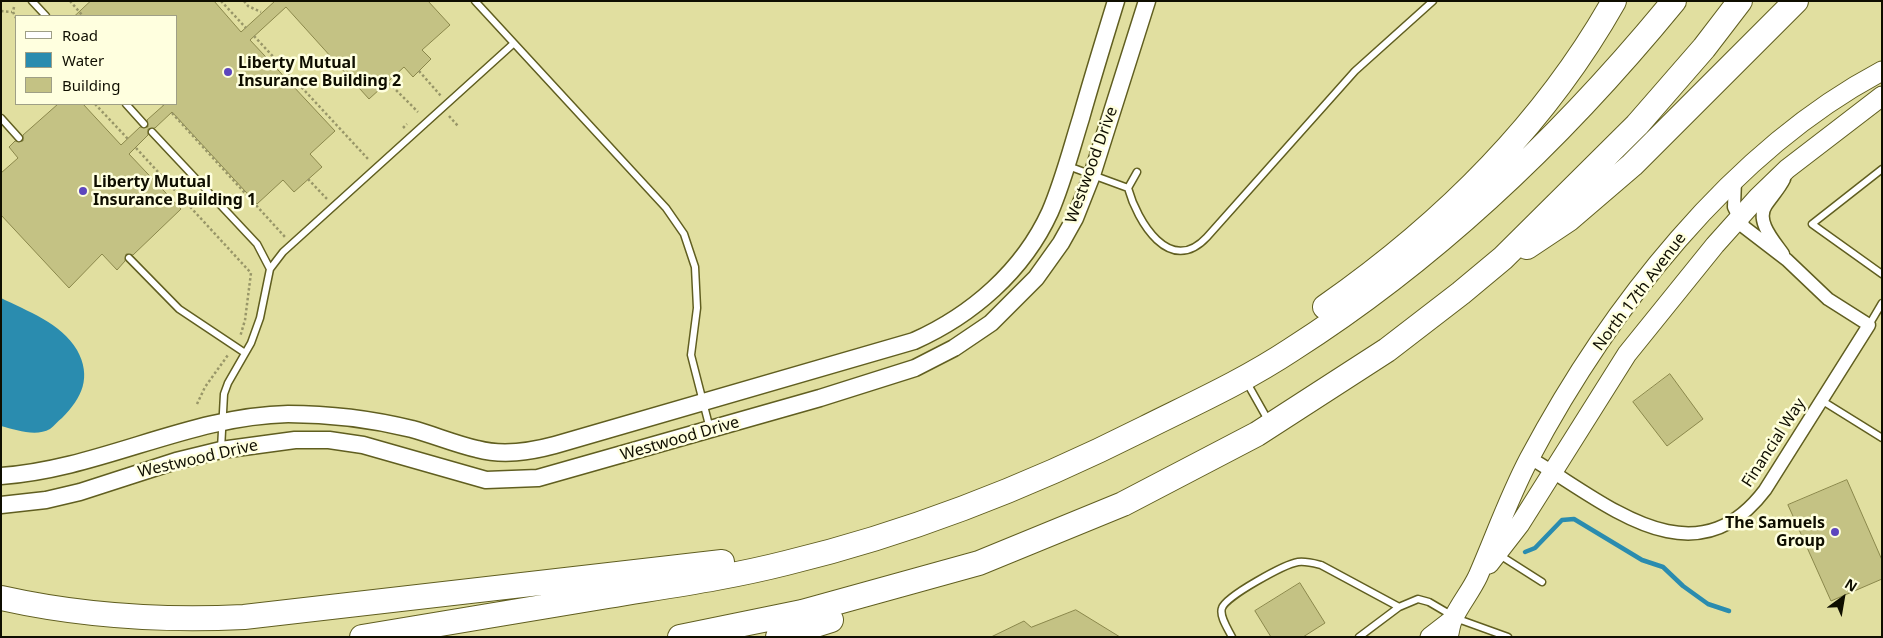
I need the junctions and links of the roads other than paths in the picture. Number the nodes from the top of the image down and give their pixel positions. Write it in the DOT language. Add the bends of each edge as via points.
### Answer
graph roads {
  1 [pos="32,1"];
  2 [pos="474,1"];
  3 [pos="1116,1"];
  4 [pos="1147,1"];
  5 [pos="1434,1"];
  6 [pos="1614,1"];
  7 [pos="1674,1"];
  8 [pos="1740,1"];
  9 [pos="1796,1"];
  10 [pos="45,15"];
  11 [pos="513,44"];
  12 [pos="1882,71"];
  13 [pos="1882,96"];
  14 [pos="127,105"];
  15 [pos="1,118"];
  16 [pos="144,124"];
  17 [pos="152,132"];
  18 [pos="19,138"];
  19 [pos="1067,166"];
  20 [pos="1791,166"];
  21 [pos="1882,169"];
  22 [pos="1137,172"];
  23 [pos="1092,175"];
  24 [pos="1735,180"];
  25 [pos="1128,188"];
  26 [pos="1738,218"];
  27 [pos="129,258"];
  28 [pos="1503,258"];
  29 [pos="1787,260"];
  30 [pos="270,269"];
  31 [pos="1882,274"];
  32 [pos="1882,303"];
  33 [pos="1868,325"];
  34 [pos="245,353"];
  35 [pos="1244,379"];
  36 [pos="1821,400"];
  37 [pos="702,402"];
  38 [pos="1173,415"];
  39 [pos="221,422"];
  40 [pos="1272,426"];
  41 [pos="710,430"];
  42 [pos="1882,438"];
  43 [pos="221,450"];
  44 [pos="1530,458"];
  45 [pos="1552,471"];
  46 [pos="1,476"];
  47 [pos="1,505"];
  48 [pos="927,521"];
  49 [pos="1497,554"];
  50 [pos="979,563"];
  51 [pos="1477,578"];
  52 [pos="1542,582"];
  53 [pos="1,598"];
  54 [pos="1399,607"];
  55 [pos="1451,625"];
  56 [pos="362,637"];
  57 [pos="680,637"];
  58 [pos="778,637"];
  59 [pos="1232,637"];
  60 [pos="1359,637"];
  61 [pos="1430,637"];
  62 [pos="1508,637"];
  1 -- 10 [label="lane"];
  2 -- 11 [label="lane"];
  3 -- 19 [label="street, Westwood Drive"];
  4 -- 23 [label="street, Westwood Drive"];
  5 -- 25 [label="lane" via="1362,64 1196,247 1172,249 1153,238 1140,218"];
  6 -- 38 [label="highway" via="1566,77 1521,133 1436,221 1345,293"];
  7 -- 35 [label="highway" via="1563,126 1456,225 1348,311"];
  8 -- 28 [label="highway" via="1642,119"];
  9 -- 28 [label="highway" via="1627,170 1550,233"];
  11 -- 30 [label="lane" via="283,252"];
  11 -- 37 [label="lane" via="666,208 684,234 697,285 691,355"];
  12 -- 24 [label="main road, North 17th Avenue" via="1813,114"];
  13 -- 20 [label="main road, North 17th Avenue"];
  14 -- 16 [label="lane"];
  15 -- 18 [label="lane"];
  17 -- 30 [label="lane" via="257,244"];
  19 -- 23 [label="lane"];
  19 -- 37 [label="street, Westwood Drive" via="1049,214 1025,253 997,286 964,313 934,332 906,344"];
  20 -- 26 [label="main road, North 17th Avenue"];
  20 -- 29 [label="street" via="1762,214 1767,231"];
  21 -- 31 [label="lane" via="1812,224"];
  22 -- 25 [label="lane"];
  23 -- 25 [label="lane"];
  23 -- 41 [label="street, Westwood Drive" via="1071,226 1040,272 1006,310 967,341 904,372"];
  24 -- 26 [label="street" via="1733,203"];
  24 -- 44 [label="main road, North 17th Avenue" via="1687,230 1619,317 1574,382"];
  26 -- 29 [label="street" via="1751,234"];
  26 -- 45 [label="main road, North 17th Avenue" via="1630,349"];
  27 -- 34 [label="lane" via="183,313"];
  28 -- 40 [label="highway" via="1454,300 1386,350"];
  29 -- 33 [label="street" via="1828,300"];
  30 -- 34 [label="lane" via="260,318"];
  32 -- 33 [label="lane"];
  33 -- 36 [label="street, Financial Way"];
  34 -- 39 [label="lane" via="226,387"];
  35 -- 38 [label="highway"];
  35 -- 40 [label="lane"];
  36 -- 42 [label="lane"];
  36 -- 45 [label="street, Financial Way" via="1755,502 1736,519 1710,530 1678,534 1652,529 1624,516"];
  37 -- 39 [label="street, Westwood Drive" via="523,452 478,450 413,430 349,417 289,414"];
  37 -- 41 [label="lane"];
  38 -- 48 [label="highway" via="1028,484"];
  39 -- 43 [label="lane"];
  39 -- 46 [label="street, Westwood Drive" via="76,463"];
  40 -- 50 [label="highway" via="1122,504"];
  41 -- 43 [label="street, Westwood Drive" via="556,474 520,480 474,477 345,441 295,440"];
  43 -- 47 [label="street, Westwood Drive" via="80,492"];
  44 -- 45 [label="street, Financial Way"];
  44 -- 51 [label="main road, North 17th Avenue"];
  45 -- 49 [label="main road, North 17th Avenue"];
  48 -- 53 [label="highway" via="755,558 284,614 204,618 122,616"];
  48 -- 56 [label="highway" via="847,547 734,575"];
  49 -- 51 [label="main road, North 17th Avenue"];
  49 -- 52 [label="lane"];
  50 -- 57 [label="highway" via="802,612"];
  50 -- 58 [label="highway" via="932,588"];
  51 -- 55 [label="main road, North 17th Avenue"];
  54 -- 55 [label="lane" via="1422,599"];
  54 -- 59 [label="lane" via="1321,565 1296,562 1226,600 1221,614"];
  54 -- 60 [label="lane"];
  55 -- 61 [label="main road, North 17th Avenue"];
  55 -- 62 [label="lane"];
}
